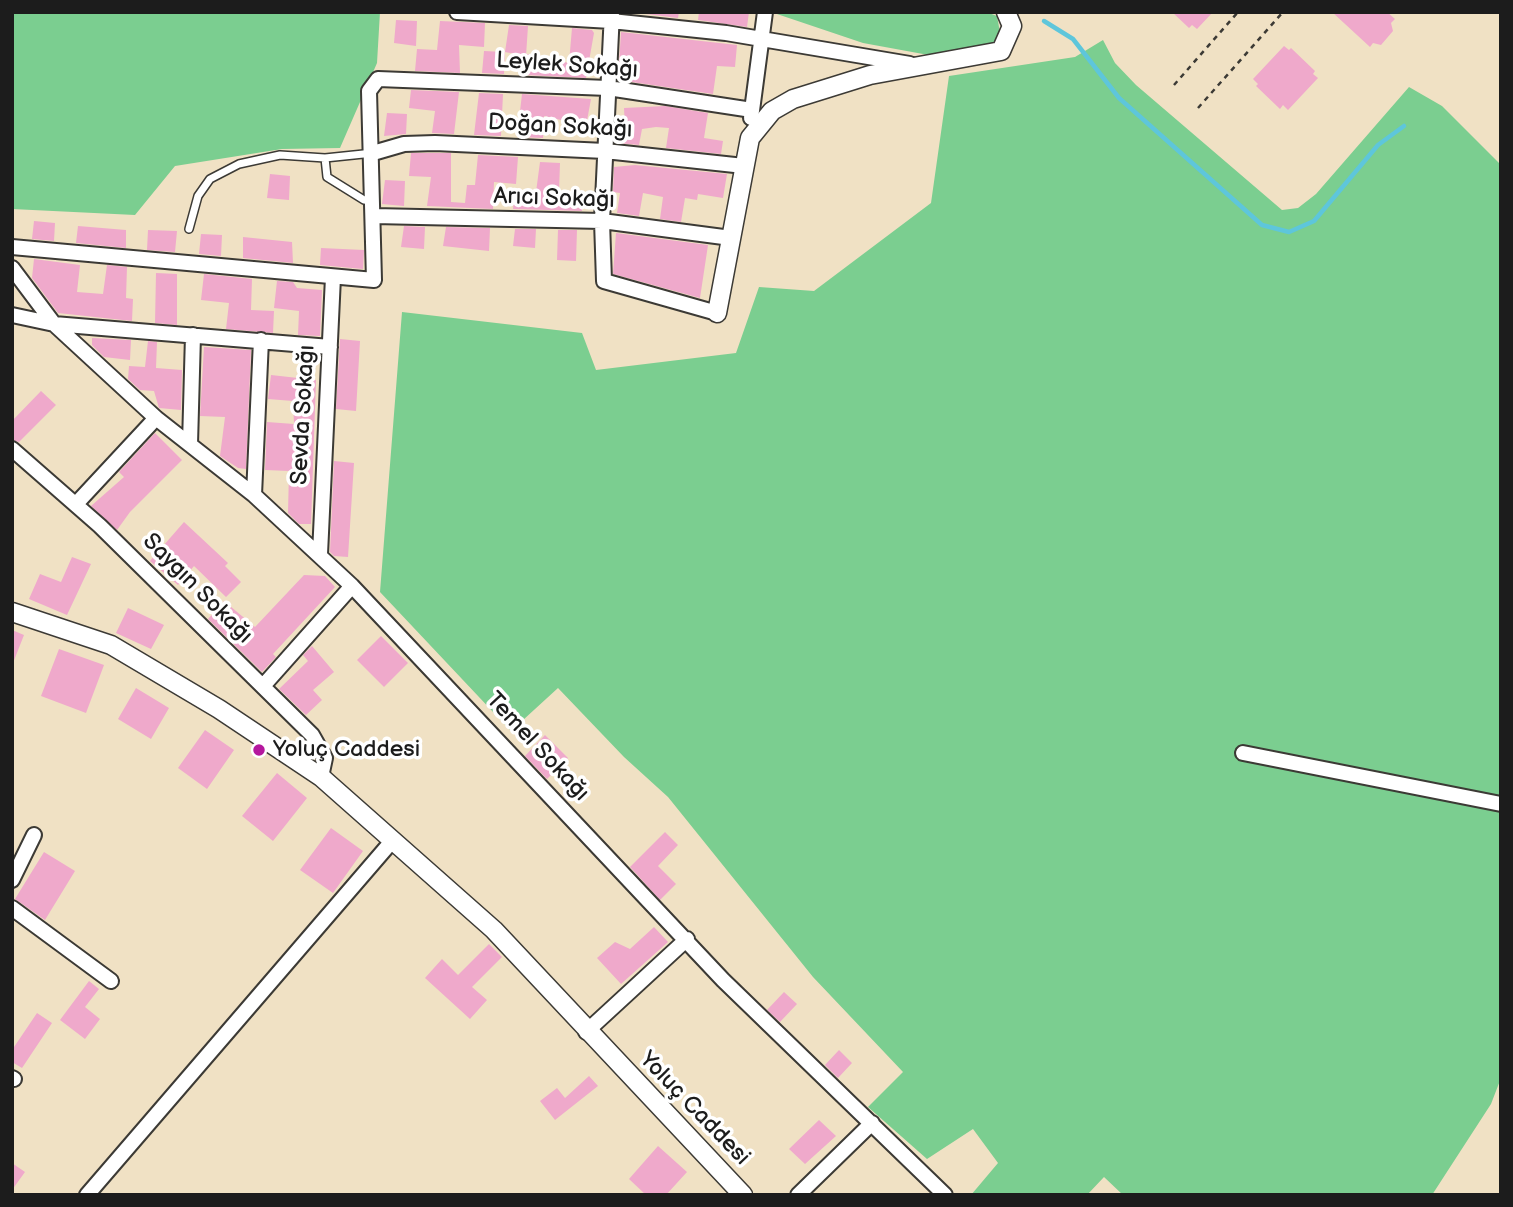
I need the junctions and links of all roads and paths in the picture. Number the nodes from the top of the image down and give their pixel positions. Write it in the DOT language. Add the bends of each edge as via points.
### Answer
graph roads {
  1 [pos="457,12"];
  2 [pos="765,12"];
  3 [pos="1006,12"];
  4 [pos="1238,12"];
  5 [pos="1283,12"];
  6 [pos="612,16"];
  7 [pos="762,40"];
  8 [pos="919,66"];
  9 [pos="1174,85"];
  10 [pos="608,88"];
  11 [pos="1198,108"];
  12 [pos="752,110"];
  13 [pos="750,138"];
  14 [pos="605,151"];
  15 [pos="373,153"];
  16 [pos="324,158"];
  17 [pos="744,166"];
  18 [pos="374,208"];
  19 [pos="602,221"];
  20 [pos="189,229"];
  21 [pos="731,238"];
  22 [pos="12,247"];
  23 [pos="12,268"];
  24 [pos="333,277"];
  25 [pos="717,313"];
  26 [pos="12,315"];
  27 [pos="54,324"];
  28 [pos="193,335"];
  29 [pos="261,340"];
  30 [pos="330,347"];
  31 [pos="156,418"];
  32 [pos="190,444"];
  33 [pos="12,449"];
  34 [pos="254,495"];
  35 [pos="76,504"];
  36 [pos="320,554"];
  37 [pos="352,586"];
  38 [pos="12,612"];
  39 [pos="262,686"];
  40 [pos="1243,753"];
  41 [pos="321,777"];
  42 [pos="1501,804"];
  43 [pos="34,835"];
  44 [pos="393,840"];
  45 [pos="12,880"];
  46 [pos="12,908"];
  47 [pos="687,939"];
  48 [pos="111,981"];
  49 [pos="586,1032"];
  50 [pos="872,1123"];
  51 [pos="87,1195"];
  52 [pos="743,1195"];
  53 [pos="798,1195"];
  54 [pos="945,1195"];
  1 -- 6 [label="street"];
  2 -- 7 [label="street"];
  3 -- 8 [label="street" via="1012,26 1002,51"];
  4 -- 9 [label="path"];
  5 -- 11 [label="path"];
  6 -- 7 [label="street"];
  6 -- 10 [label="street"];
  7 -- 8 [label="street"];
  7 -- 12 [label="street"];
  8 -- 13 [label="street" via="870,75 793,99 772,111"];
  10 -- 12 [label="street, Leylek Sokağı"];
  10 -- 14 [label="street"];
  10 -- 15 [label="street, Leylek Sokağı" via="377,79 369,91"];
  12 -- 13 [label="street"];
  13 -- 17 [label="street"];
  14 -- 15 [label="street, Doğan Sokağı" via="435,143 404,144"];
  14 -- 17 [label="street, Doğan Sokağı"];
  14 -- 19 [label="street"];
  15 -- 16 [label="lane"];
  15 -- 18 [label="street"];
  16 -- 18 [label="lane" via="327,177"];
  16 -- 20 [label="lane" via="280,155 239,164 210,179 198,196"];
  17 -- 21 [label="street"];
  18 -- 19 [label="street, Arıcı Sokağı"];
  18 -- 24 [label="street" via="374,280"];
  19 -- 21 [label="street, Arıcı Sokağı"];
  19 -- 25 [label="street" via="604,281"];
  21 -- 25 [label="street"];
  22 -- 24 [label="street"];
  23 -- 27 [label="street, Temel Sokağı"];
  24 -- 30 [label="street, Sevda Sokağı"];
  26 -- 27 [label="street"];
  27 -- 28 [label="street"];
  27 -- 31 [label="street, Temel Sokağı"];
  28 -- 29 [label="street"];
  28 -- 32 [label="street"];
  29 -- 30 [label="street"];
  29 -- 34 [label="street"];
  30 -- 36 [label="street, Sevda Sokağı"];
  31 -- 32 [label="street, Temel Sokağı"];
  31 -- 35 [label="street"];
  32 -- 34 [label="street, Temel Sokağı"];
  33 -- 35 [label="street, Saygın Sokağı"];
  34 -- 36 [label="street, Temel Sokağı"];
  35 -- 39 [label="street, Saygın Sokağı"];
  36 -- 37 [label="street, Temel Sokağı"];
  37 -- 39 [label="street"];
  37 -- 47 [label="street, Temel Sokağı"];
  38 -- 41 [label="street, Yoluç Caddesi" via="111,645"];
  39 -- 41 [label="street, Saygın Sokağı" via="312,735 325,758"];
  40 -- 42 [label="street"];
  41 -- 44 [label="street, Yoluç Caddesi"];
  43 -- 45 [label="street"];
  44 -- 49 [label="street, Yoluç Caddesi" via="494,930"];
  44 -- 51 [label="street"];
  46 -- 48 [label="street"];
  47 -- 49 [label="street"];
  47 -- 50 [label="street, Temel Sokağı"];
  49 -- 52 [label="street, Yoluç Caddesi"];
  50 -- 53 [label="street"];
  50 -- 54 [label="street"];
}
